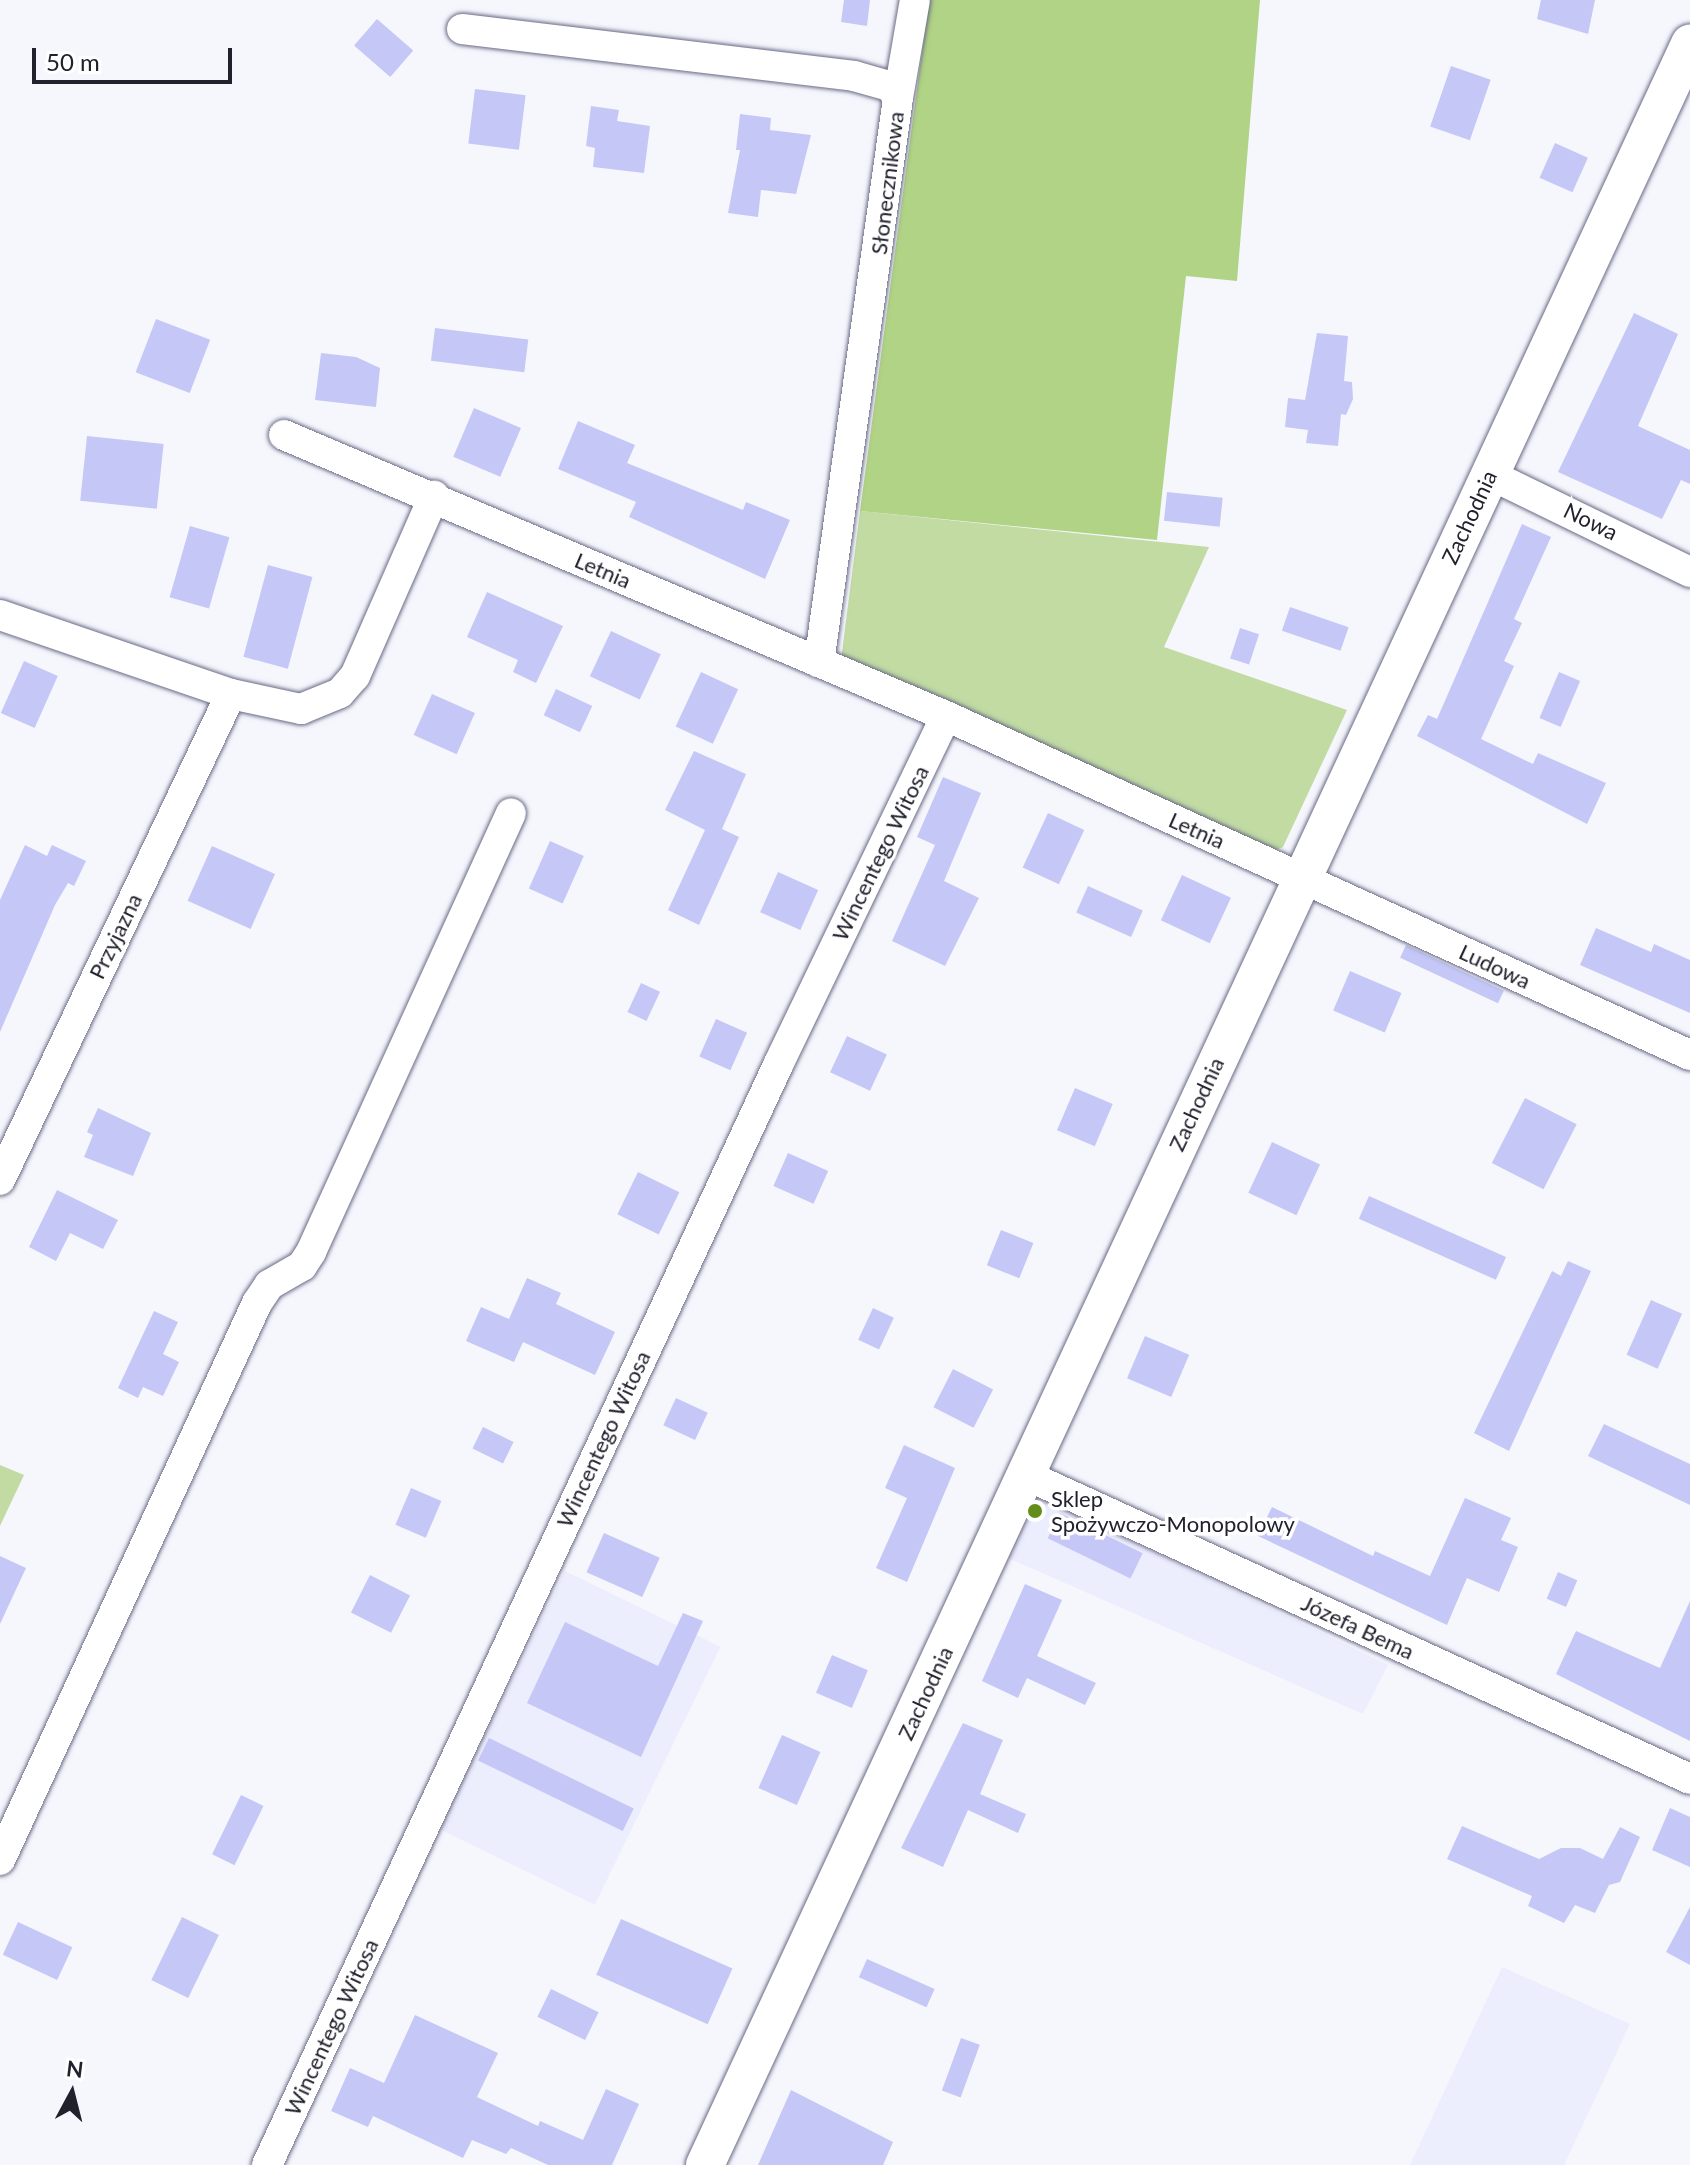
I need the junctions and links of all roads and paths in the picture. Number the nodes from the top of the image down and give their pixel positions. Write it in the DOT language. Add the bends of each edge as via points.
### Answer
graph roads {
  1 [pos="915,0"];
  2 [pos="462,29"];
  3 [pos="1688,53"];
  4 [pos="898,98"];
  5 [pos="284,435"];
  6 [pos="1489,474"];
  7 [pos="434,496"];
  8 [pos="1690,572"];
  9 [pos="0,615"];
  10 [pos="819,663"];
  11 [pos="231,694"];
  12 [pos="946,716"];
  13 [pos="511,814"];
  14 [pos="1301,877"];
  15 [pos="1690,1055"];
  16 [pos="0,1180"];
  17 [pos="1026,1475"];
  18 [pos="1690,1779"];
  19 [pos="0,1860"];
  20 [pos="267,2165"];
  21 [pos="705,2165"];
  1 -- 4 [label="street"];
  2 -- 4 [label="street, Słonecznikowa" via="866,78 890,86"];
  3 -- 6 [label="street, Zachodnia"];
  4 -- 10 [label="street, Słonecznikowa"];
  5 -- 7 [label="street, Letnia"];
  6 -- 8 [label="street, Nowa"];
  6 -- 14 [label="street, Zachodnia"];
  7 -- 10 [label="street, Letnia"];
  7 -- 11 [label="street" via="355,676 340,693 301,709"];
  9 -- 11 [label="street"];
  10 -- 12 [label="street, Letnia"];
  11 -- 16 [label="street, Przyjazna"];
  12 -- 14 [label="street, Letnia"];
  12 -- 20 [label="street, Wincentego Witosa" via="778,1065"];
  13 -- 19 [label="street" via="311,1252 302,1266 269,1285 257,1303"];
  14 -- 15 [label="street, Ludowa"];
  14 -- 17 [label="street, Zachodnia"];
  17 -- 18 [label="street, Józefa Bema"];
  17 -- 21 [label="street, Zachodnia"];
}
